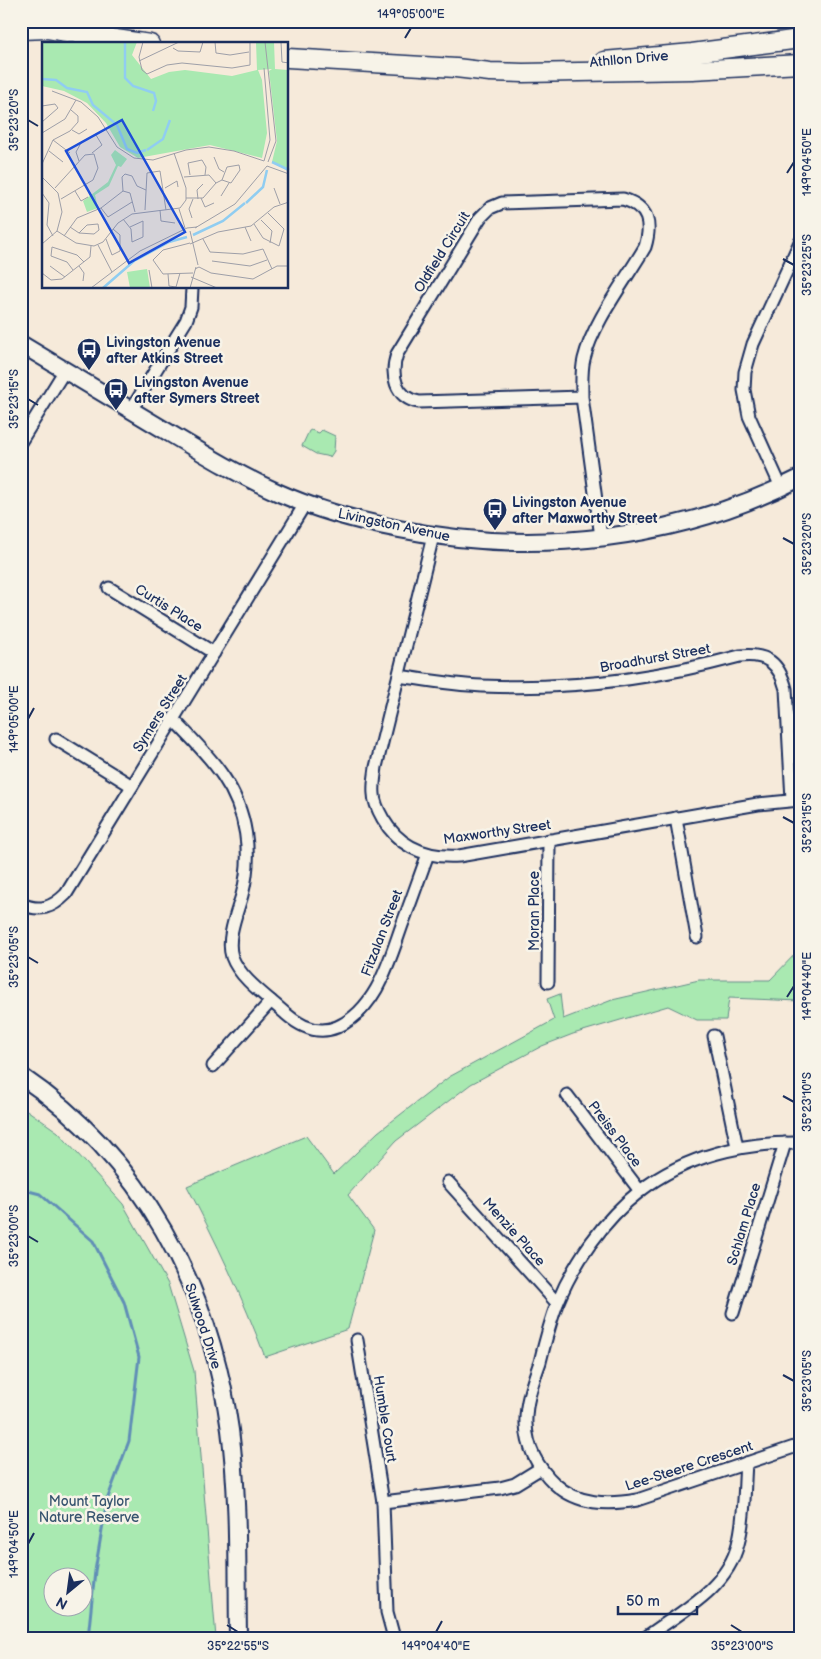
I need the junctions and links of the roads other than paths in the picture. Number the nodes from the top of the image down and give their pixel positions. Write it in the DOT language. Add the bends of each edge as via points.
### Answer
graph roads {
  1 [pos="40,25"];
  2 [pos="21,30"];
  3 [pos="800,39"];
  4 [pos="138,42"];
  5 [pos="289,58"];
  6 [pos="800,64"];
  7 [pos="456,68"];
  8 [pos="800,242"];
  9 [pos="192,289"];
  10 [pos="21,344"];
  11 [pos="65,370"];
  12 [pos="582,397"];
  13 [pos="131,410"];
  14 [pos="21,441"];
  15 [pos="800,478"];
  16 [pos="781,487"];
  17 [pos="306,504"];
  18 [pos="433,536"];
  19 [pos="600,537"];
  20 [pos="109,588"];
  21 [pos="214,653"];
  22 [pos="399,676"];
  23 [pos="173,719"];
  24 [pos="56,739"];
  25 [pos="132,786"];
  26 [pos="796,800"];
  27 [pos="676,818"];
  28 [pos="549,840"];
  29 [pos="428,854"];
  30 [pos="21,904"];
  31 [pos="697,937"];
  32 [pos="548,982"];
  33 [pos="271,1000"];
  34 [pos="714,1036"];
  35 [pos="213,1066"];
  36 [pos="21,1076"];
  37 [pos="567,1095"];
  38 [pos="785,1143"];
  39 [pos="800,1143"];
  40 [pos="737,1147"];
  41 [pos="448,1182"];
  42 [pos="640,1191"];
  43 [pos="557,1304"];
  44 [pos="733,1314"];
  45 [pos="358,1340"];
  46 [pos="800,1445"];
  47 [pos="746,1463"];
  48 [pos="541,1468"];
  49 [pos="383,1502"];
  50 [pos="238,1638"];
  51 [pos="394,1638"];
  52 [pos="645,1638"];
  1 -- 2 [label="main road"];
  1 -- 4 [label="main road"];
  3 -- 7 [label="main road, Athllon Drive" via="612,61"];
  5 -- 7 [label="main road, Athllon Drive"];
  6 -- 7 [label="main road, Athllon Drive" via="568,73"];
  8 -- 16 [label="street" via="753,344 745,372 744,390 749,416"];
  9 -- 13 [label="street" via="186,321"];
  10 -- 11 [label="street, Livingston Avenue"];
  11 -- 13 [label="street, Livingston Avenue"];
  11 -- 14 [label="street"];
  12 -- 12 [label="street, Oldfield Circuit" via="419,402 405,396 395,383 393,372 397,354 480,218 490,208 502,203 623,200 634,202 647,218 649,236 646,248 601,319 585,358"];
  12 -- 19 [label="street, Oldfield Circuit"];
  13 -- 17 [label="street, Livingston Avenue" via="227,468"];
  15 -- 16 [label="street, Livingston Avenue"];
  16 -- 19 [label="street, Livingston Avenue" via="692,520"];
  17 -- 18 [label="street, Livingston Avenue" via="369,523"];
  17 -- 21 [label="street, Symers Street"];
  18 -- 19 [label="street, Livingston Avenue" via="538,543"];
  18 -- 22 [label="street, Maxworthy Street"];
  20 -- 21 [label="street, Curtis Place"];
  21 -- 23 [label="street, Symers Street"];
  22 -- 26 [label="street, Broadhurst Street" via="482,686 567,686 654,676 740,656 765,658 776,665 786,689"];
  22 -- 29 [label="street, Maxworthy Street" via="376,767 374,796 381,816 397,838"];
  23 -- 25 [label="street, Symers Street"];
  23 -- 33 [label="street, Fitzalan Street" via="222,774 242,814 248,862 232,934 231,955 236,968"];
  24 -- 25 [label="street"];
  25 -- 30 [label="street, Symers Street" via="66,894 49,907 30,908"];
  26 -- 27 [label="street, Maxworthy Street"];
  27 -- 28 [label="street, Maxworthy Street"];
  27 -- 31 [label="street"];
  28 -- 29 [label="street, Maxworthy Street" via="459,856"];
  28 -- 32 [label="street, Moran Place"];
  29 -- 33 [label="street, Fitzalan Street" via="388,963 360,1012 334,1028 314,1030 296,1022"];
  33 -- 35 [label="street"];
  34 -- 40 [label="street"];
  36 -- 50 [label="street, Sulwood Drive" via="76,1118 122,1168 173,1246 193,1290 222,1383 230,1433"];
  37 -- 42 [label="street, Preiss Place"];
  38 -- 39 [label="street, Lee-Steere Crescent"];
  38 -- 40 [label="street, Lee-Steere Crescent"];
  38 -- 44 [label="street, Schlam Place"];
  40 -- 42 [label="street, Lee-Steere Crescent" via="699,1158"];
  41 -- 43 [label="street, Menzie Place"];
  42 -- 43 [label="street, Lee-Steere Crescent" via="608,1221 587,1249"];
  43 -- 48 [label="street, Lee-Steere Crescent" via="526,1415 529,1444"];
  45 -- 49 [label="street, Humble Court"];
  46 -- 47 [label="street, Lee-Steere Crescent"];
  47 -- 48 [label="street, Lee-Steere Crescent" via="617,1504 578,1498 561,1489"];
  47 -- 52 [label="street" via="741,1527 731,1562 708,1592"];
  48 -- 49 [label="street" via="515,1484 500,1488"];
  49 -- 51 [label="street, Humble Court" via="387,1612"];
}
